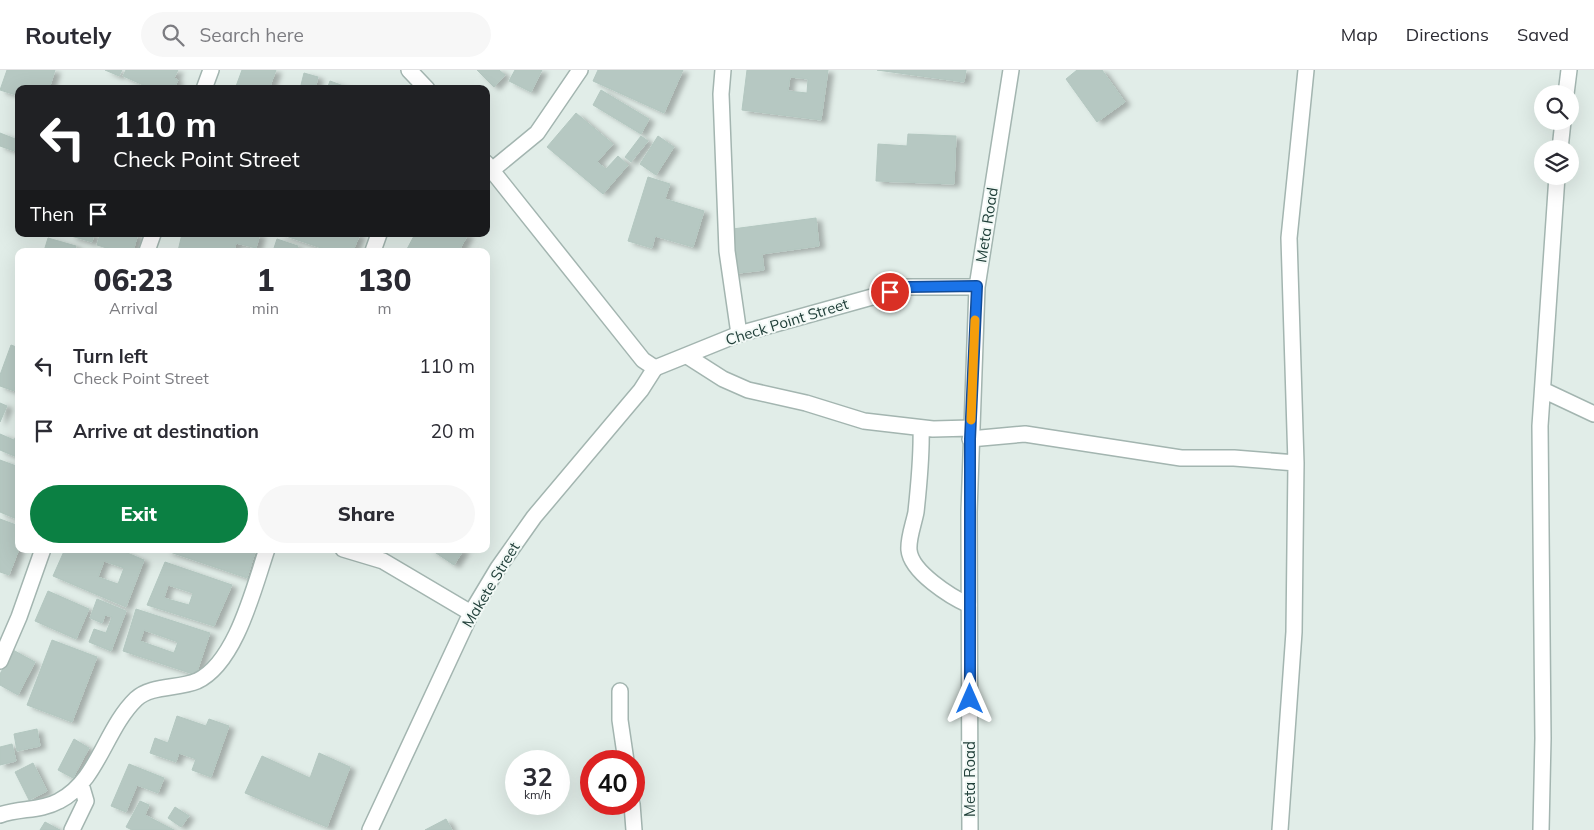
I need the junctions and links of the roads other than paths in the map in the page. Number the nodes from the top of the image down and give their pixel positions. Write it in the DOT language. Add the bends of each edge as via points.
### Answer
graph roads {
  1 [pos="211,70"];
  2 [pos="409,70"];
  3 [pos="580,70"];
  4 [pos="723,70"];
  5 [pos="1012,70"];
  6 [pos="1306,70"];
  7 [pos="1569,70"];
  8 [pos="205,85"];
  9 [pos="423,85"];
  10 [pos="1567,85"];
  11 [pos="490,166"];
  12 [pos="490,168"];
  13 [pos="1556,185"];
  14 [pos="977,286"];
  15 [pos="739,334"];
  16 [pos="687,356"];
  17 [pos="656,368"];
  18 [pos="1542,390"];
  19 [pos="1594,414"];
  20 [pos="921,428"];
  21 [pos="970,433"];
  22 [pos="1296,463"];
  23 [pos="42,553"];
  24 [pos="266,553"];
  25 [pos="356,553"];
  26 [pos="969,605"];
  27 [pos="471,613"];
  28 [pos="0,661"];
  29 [pos="620,692"];
  30 [pos="624,750"];
  31 [pos="81,784"];
  32 [pos="0,815"];
  33 [pos="633,815"];
  34 [pos="72,830"];
  35 [pos="370,830"];
  36 [pos="634,830"];
  37 [pos="970,830"];
  38 [pos="1280,830"];
  39 [pos="1541,830"];
  1 -- 8 [label="street"];
  2 -- 9 [label="street"];
  3 -- 11 [label="street" via="537,133"];
  4 -- 15 [label="street" via="727,250"];
  5 -- 14 [label="street, Meta Road"];
  6 -- 22 [label="street" via="1289,238"];
  7 -- 10 [label="street"];
  12 -- 17 [label="street" via="643,360"];
  13 -- 18 [label="street"];
  14 -- 15 [label="street, Check Point Street" via="908,287"];
  14 -- 21 [label="street, Meta Road"];
  15 -- 16 [label="street, Check Point Street"];
  16 -- 17 [label="street, Check Point Street"];
  16 -- 20 [label="street" via="748,390 864,421"];
  17 -- 27 [label="street, Makete Street" via="534,516"];
  18 -- 19 [label="street"];
  18 -- 39 [label="street"];
  20 -- 21 [label="street"];
  20 -- 26 [label="street" via="919,486 909,550 915,564 935,584"];
  21 -- 22 [label="street" via="1026,434 1181,458"];
  21 -- 26 [label="street, Meta Road"];
  22 -- 38 [label="street" via="1294,632"];
  23 -- 28 [label="street"];
  24 -- 31 [label="street" via="239,628 217,665 198,680 146,692 138,697 114,728"];
  25 -- 27 [label="street" via="383,561"];
  26 -- 37 [label="street, Meta Road"];
  27 -- 35 [label="street, Makete Street"];
  29 -- 30 [label="street"];
  31 -- 32 [label="street" via="57,802"];
  31 -- 34 [label="street" via="86,801"];
  33 -- 36 [label="street"];
}
